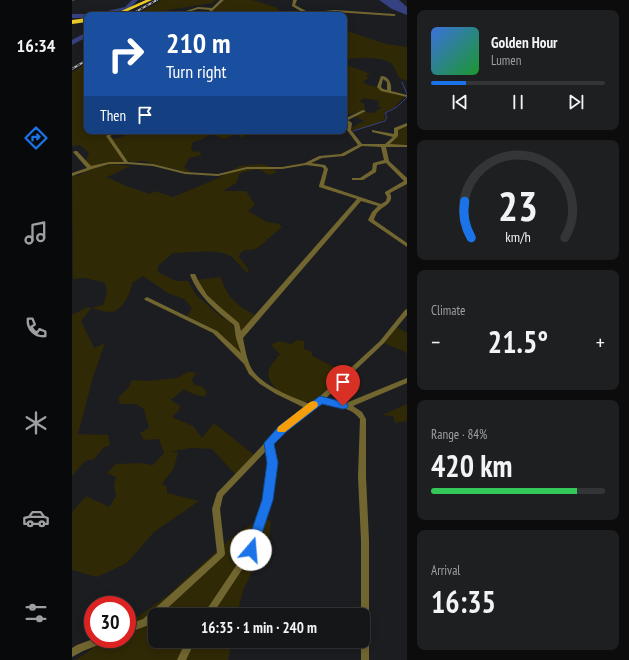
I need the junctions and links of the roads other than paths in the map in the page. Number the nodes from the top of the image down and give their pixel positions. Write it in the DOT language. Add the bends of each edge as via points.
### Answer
graph roads {
  1 [pos="150,0"];
  2 [pos="222,0"];
  3 [pos="295,0"];
  4 [pos="212,9"];
  5 [pos="123,12"];
  6 [pos="187,12"];
  7 [pos="209,12"];
  8 [pos="305,12"];
  9 [pos="324,12"];
  10 [pos="394,15"];
  11 [pos="84,20"];
  12 [pos="72,22"];
  13 [pos="389,91"];
  14 [pos="407,96"];
  15 [pos="364,111"];
  16 [pos="347,119"];
  17 [pos="347,121"];
  18 [pos="407,124"];
  19 [pos="374,131"];
  20 [pos="111,134"];
  21 [pos="396,136"];
  22 [pos="361,145"];
  23 [pos="385,146"];
  24 [pos="407,146"];
  25 [pos="76,152"];
  26 [pos="387,161"];
  27 [pos="127,163"];
  28 [pos="306,164"];
  29 [pos="90,168"];
  30 [pos="72,175"];
  31 [pos="354,179"];
  32 [pos="407,181"];
  33 [pos="360,199"];
  34 [pos="382,206"];
  35 [pos="407,245"];
  36 [pos="192,275"];
  37 [pos="147,299"];
  38 [pos="407,311"];
  39 [pos="239,338"];
  40 [pos="248,364"];
  41 [pos="407,380"];
  42 [pos="320,400"];
  43 [pos="347,406"];
  44 [pos="310,407"];
  45 [pos="269,443"];
  46 [pos="211,608"];
  47 [pos="136,626"];
  48 [pos="84,646"];
  49 [pos="187,648"];
  50 [pos="72,653"];
  51 [pos="180,660"];
  52 [pos="365,660"];
  1 -- 5 [label="highway"];
  2 -- 4 [label="street"];
  3 -- 8 [label="street" via="293,5"];
  4 -- 6 [label="street" via="198,8"];
  4 -- 7 [label="street"];
  9 -- 10 [label="street"];
  11 -- 12 [label="highway"];
  13 -- 14 [label="street"];
  15 -- 16 [label="street"];
  17 -- 22 [label="street" via="350,122 349,130"];
  18 -- 21 [label="street" via="396,129"];
  19 -- 21 [label="street"];
  20 -- 27 [label="street" via="108,136"];
  21 -- 23 [label="street"];
  22 -- 23 [label="street"];
  22 -- 28 [label="street" via="342,155 321,157"];
  23 -- 24 [label="street"];
  23 -- 26 [label="street"];
  25 -- 29 [label="street"];
  26 -- 31 [label="street" via="375,164 374,171 361,179"];
  26 -- 32 [label="street"];
  27 -- 28 [label="street" via="153,165 184,173 218,175 248,168 282,168"];
  27 -- 29 [label="street"];
  28 -- 33 [label="street" via="323,166 326,169 321,186"];
  29 -- 30 [label="street"];
  32 -- 34 [label="street" via="387,193 388,202"];
  33 -- 34 [label="street"];
  33 -- 39 [label="street"];
  34 -- 35 [label="street" via="371,220"];
  36 -- 39 [label="street" via="196,285 237,324"];
  37 -- 40 [label="street" via="215,332"];
  38 -- 42 [label="street" via="382,342"];
  39 -- 40 [label="street"];
  40 -- 44 [label="street" via="250,371 265,384 291,400"];
  41 -- 43 [label="street"];
  42 -- 43 [label="street"];
  42 -- 44 [label="street"];
  43 -- 52 [label="street" via="359,412 363,419"];
  44 -- 45 [label="street"];
  45 -- 46 [label="street" via="272,463 268,500 251,550"];
  45 -- 47 [label="street" via="220,495 216,509 221,554 146,622"];
  48 -- 50 [label="street"];
  49 -- 51 [label="street"];
}
